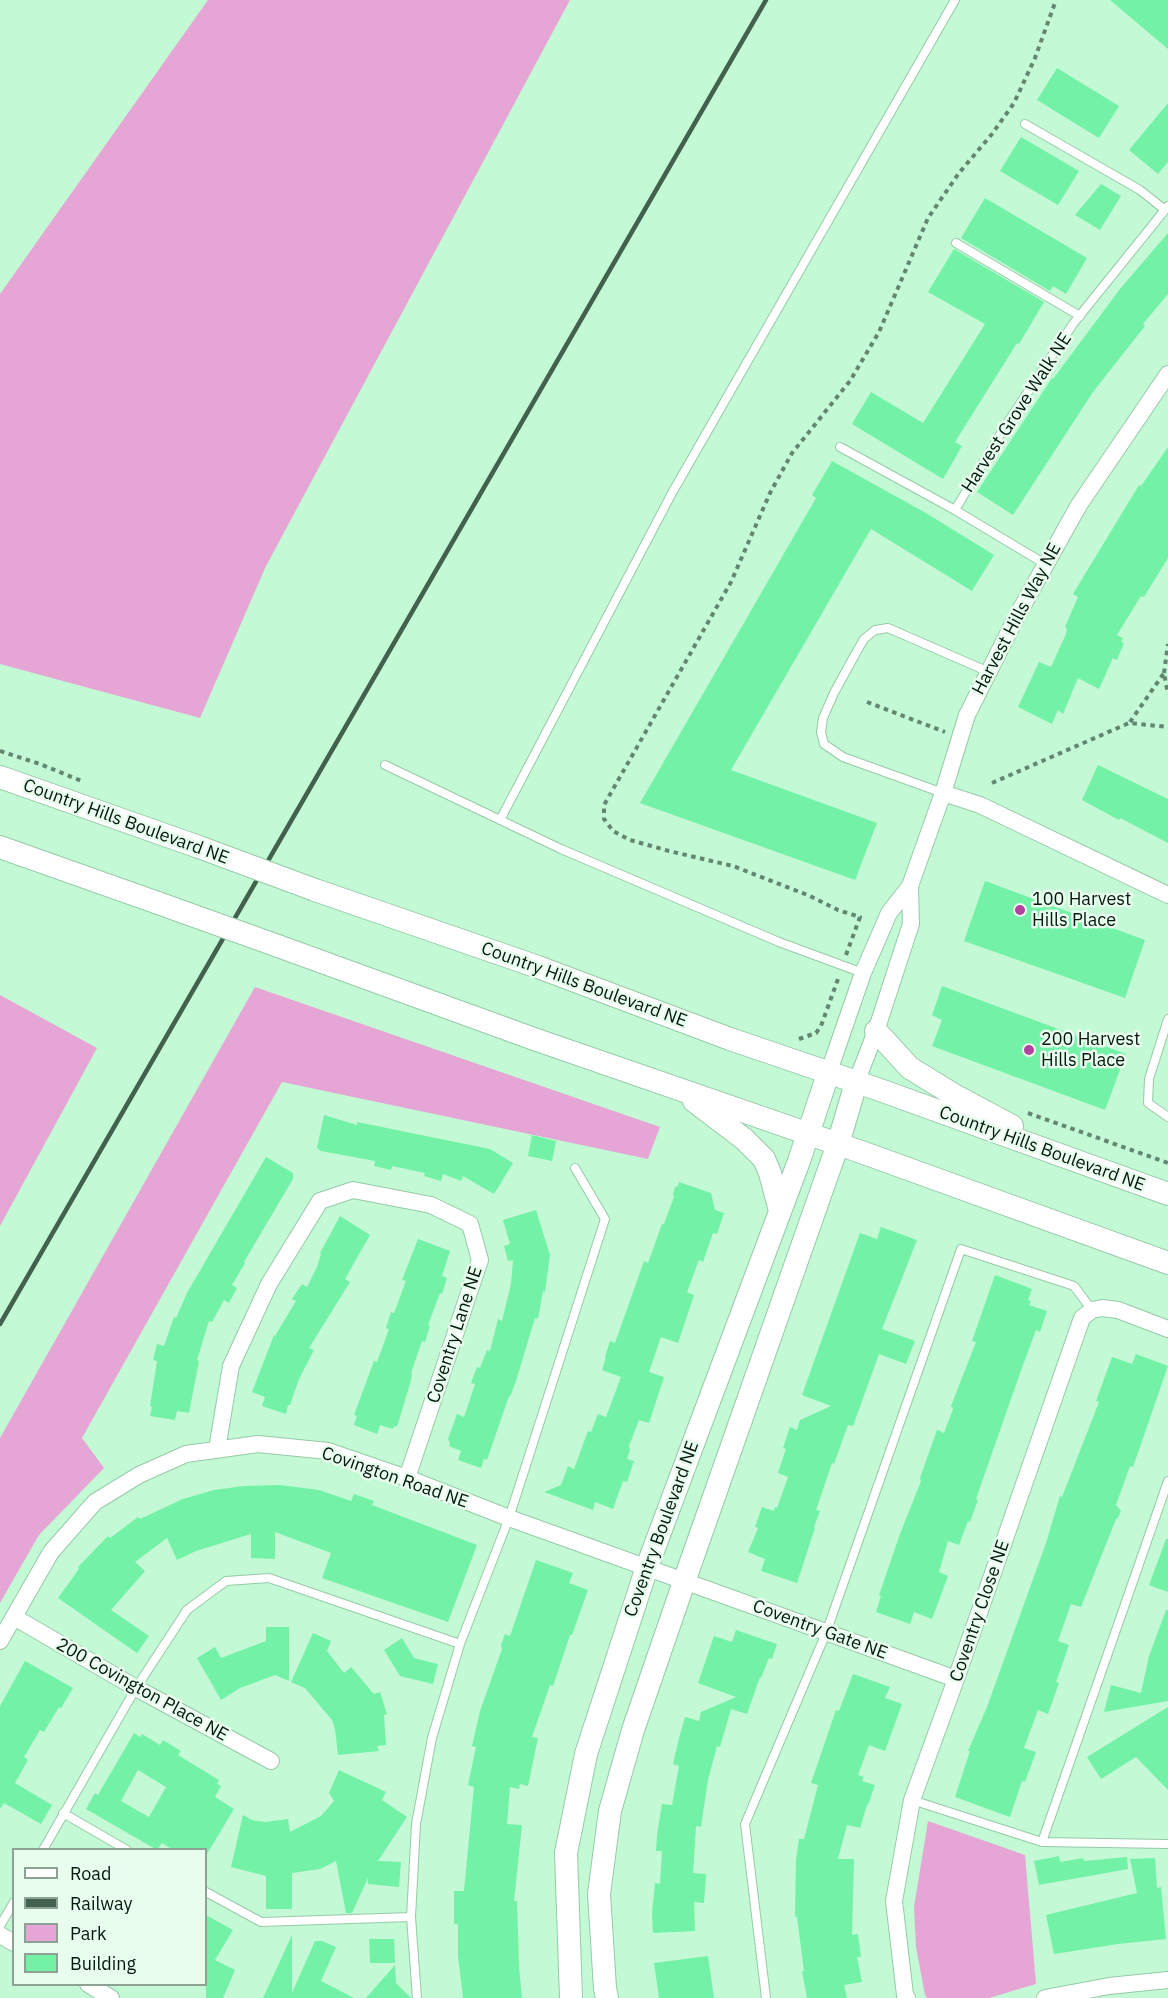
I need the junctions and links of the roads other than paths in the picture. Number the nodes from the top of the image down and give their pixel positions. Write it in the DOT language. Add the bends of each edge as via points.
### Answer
graph roads {
  1 [pos="955,0"];
  2 [pos="1025,123"];
  3 [pos="1167,208"];
  4 [pos="956,243"];
  5 [pos="1080,316"];
  6 [pos="1168,374"];
  7 [pos="840,447"];
  8 [pos="955,510"];
  9 [pos="1046,564"];
  10 [pos="989,672"];
  11 [pos="385,765"];
  12 [pos="0,777"];
  13 [pos="943,793"];
  14 [pos="500,820"];
  15 [pos="0,847"];
  16 [pos="910,886"];
  17 [pos="1168,895"];
  18 [pos="863,974"];
  19 [pos="1168,1019"];
  20 [pos="876,1031"];
  21 [pos="828,1074"];
  22 [pos="856,1083"];
  23 [pos="676,1087"];
  24 [pos="1168,1117"];
  25 [pos="808,1135"];
  26 [pos="838,1144"];
  27 [pos="1080,1162"];
  28 [pos="575,1168"];
  29 [pos="1168,1194"];
  30 [pos="780,1211"];
  31 [pos="1168,1263"];
  32 [pos="1092,1310"];
  33 [pos="1168,1329"];
  34 [pos="217,1449"];
  35 [pos="407,1478"];
  36 [pos="1168,1481"];
  37 [pos="509,1518"];
  38 [pos="647,1567"];
  39 [pos="684,1582"];
  40 [pos="14,1617"];
  41 [pos="826,1633"];
  42 [pos="0,1641"];
  43 [pos="460,1644"];
  44 [pos="956,1679"];
  45 [pos="136,1688"];
  46 [pos="271,1761"];
  47 [pos="912,1800"];
  48 [pos="63,1813"];
  49 [pos="1042,1842"];
  50 [pos="1168,1844"];
  51 [pos="44,1848"];
  52 [pos="124,1848"];
  53 [pos="207,1893"];
  54 [pos="12,1905"];
  55 [pos="411,1917"];
  56 [pos="0,1926"];
  57 [pos="1168,1980"];
  58 [pos="91,1986"];
  59 [pos="111,1998"];
  60 [pos="417,1998"];
  61 [pos="571,1998"];
  62 [pos="607,1998"];
  63 [pos="766,1998"];
  64 [pos="907,1998"];
  65 [pos="1045,1998"];
  1 -- 14 [label="lane" via="672,493"];
  2 -- 3 [label="lane, Harvest Grove Walk NE"];
  3 -- 5 [label="lane, Harvest Grove Walk NE"];
  4 -- 5 [label="lane, Harvest Grove Walk NE"];
  5 -- 8 [label="lane, Harvest Grove Walk NE" via="1004,428"];
  6 -- 9 [label="street, Harvest Hills Way NE" via="1079,505"];
  7 -- 8 [label="lane, Harvest Grove Walk NE"];
  8 -- 9 [label="lane, Harvest Grove Walk NE"];
  9 -- 10 [label="street, Harvest Hills Way NE"];
  10 -- 13 [label="street, Harvest Hills Way NE" via="967,715"];
  10 -- 13 [label="lane" via="888,628 875,630 857,651 824,718 824,744 843,757"];
  11 -- 14 [label="lane"];
  12 -- 21 [label="main road, Country Hills Boulevard NE, bridge"];
  13 -- 16 [label="street, Harvest Hills Way NE"];
  13 -- 17 [label="street" via="980,805"];
  14 -- 18 [label="lane" via="768,938"];
  15 -- 23 [label="main road, bridge"];
  16 -- 18 [label="street, Harvest Hills Way NE" via="889,913"];
  16 -- 20 [label="street, Harvest Hills Way NE" via="911,924"];
  18 -- 21 [label="street, Harvest Hills Way NE"];
  19 -- 24 [label="lane" via="1149,1079 1148,1103"];
  20 -- 22 [label="street, Harvest Hills Way NE"];
  20 -- 27 [label="main road" via="910,1068"];
  21 -- 22 [label="main road, Country Hills Boulevard NE"];
  21 -- 25 [label="main road, Coventry Boulevard NE"];
  22 -- 26 [label="main road, Coventry Boulevard NE"];
  22 -- 27 [label="main road, Country Hills Boulevard NE"];
  23 -- 25 [label="main road"];
  23 -- 30 [label="main road" via="764,1159"];
  25 -- 26 [label="main road"];
  25 -- 30 [label="main road, Coventry Boulevard NE"];
  26 -- 31 [label="main road"];
  26 -- 39 [label="main road, Coventry Boulevard NE"];
  27 -- 29 [label="main road, Country Hills Boulevard NE"];
  28 -- 37 [label="lane" via="605,1219"];
  30 -- 38 [label="main road, Coventry Boulevard NE"];
  32 -- 33 [label="street" via="1118,1310"];
  32 -- 41 [label="lane" via="1074,1286 961,1249"];
  32 -- 44 [label="street, Coventry Close NE" via="1082,1318"];
  34 -- 35 [label="street, Covington Road NE" via="258,1444 328,1451"];
  34 -- 35 [label="street, Coventry Lane NE" via="231,1366 269,1284 320,1201 353,1190 431,1205 470,1224 480,1260"];
  34 -- 40 [label="street, Covington Road NE" via="186,1454 139,1475 95,1502 51,1552"];
  35 -- 37 [label="street, Covington Road NE"];
  36 -- 49 [label="lane"];
  37 -- 38 [label="street, Covington Road NE"];
  37 -- 43 [label="lane"];
  38 -- 39 [label="street, Covington Road NE"];
  38 -- 61 [label="main road, Coventry Boulevard NE" via="586,1754 566,1853"];
  39 -- 41 [label="street, Coventry Gate NE"];
  39 -- 62 [label="main road, Coventry Boulevard NE" via="633,1730 610,1811 599,1894"];
  40 -- 42 [label="street, Covington Road NE"];
  40 -- 45 [label="street, 200 Covington Place NE"];
  41 -- 44 [label="street, Coventry Gate NE"];
  41 -- 63 [label="lane" via="745,1824"];
  43 -- 45 [label="lane" via="269,1578 226,1581 187,1610"];
  43 -- 55 [label="lane" via="432,1737 416,1824"];
  44 -- 47 [label="street, Coventry Close NE"];
  45 -- 46 [label="street, 200 Covington Place NE"];
  45 -- 48 [label="lane"];
  47 -- 49 [label="lane"];
  47 -- 64 [label="street, Coventry Close NE" via="894,1901"];
  48 -- 51 [label="lane"];
  48 -- 52 [label="lane"];
  49 -- 50 [label="lane"];
  53 -- 55 [label="lane" via="261,1922"];
  54 -- 56 [label="lane"];
  55 -- 60 [label="lane"];
  57 -- 65 [label="street"];
  58 -- 59 [label="street"];
}
